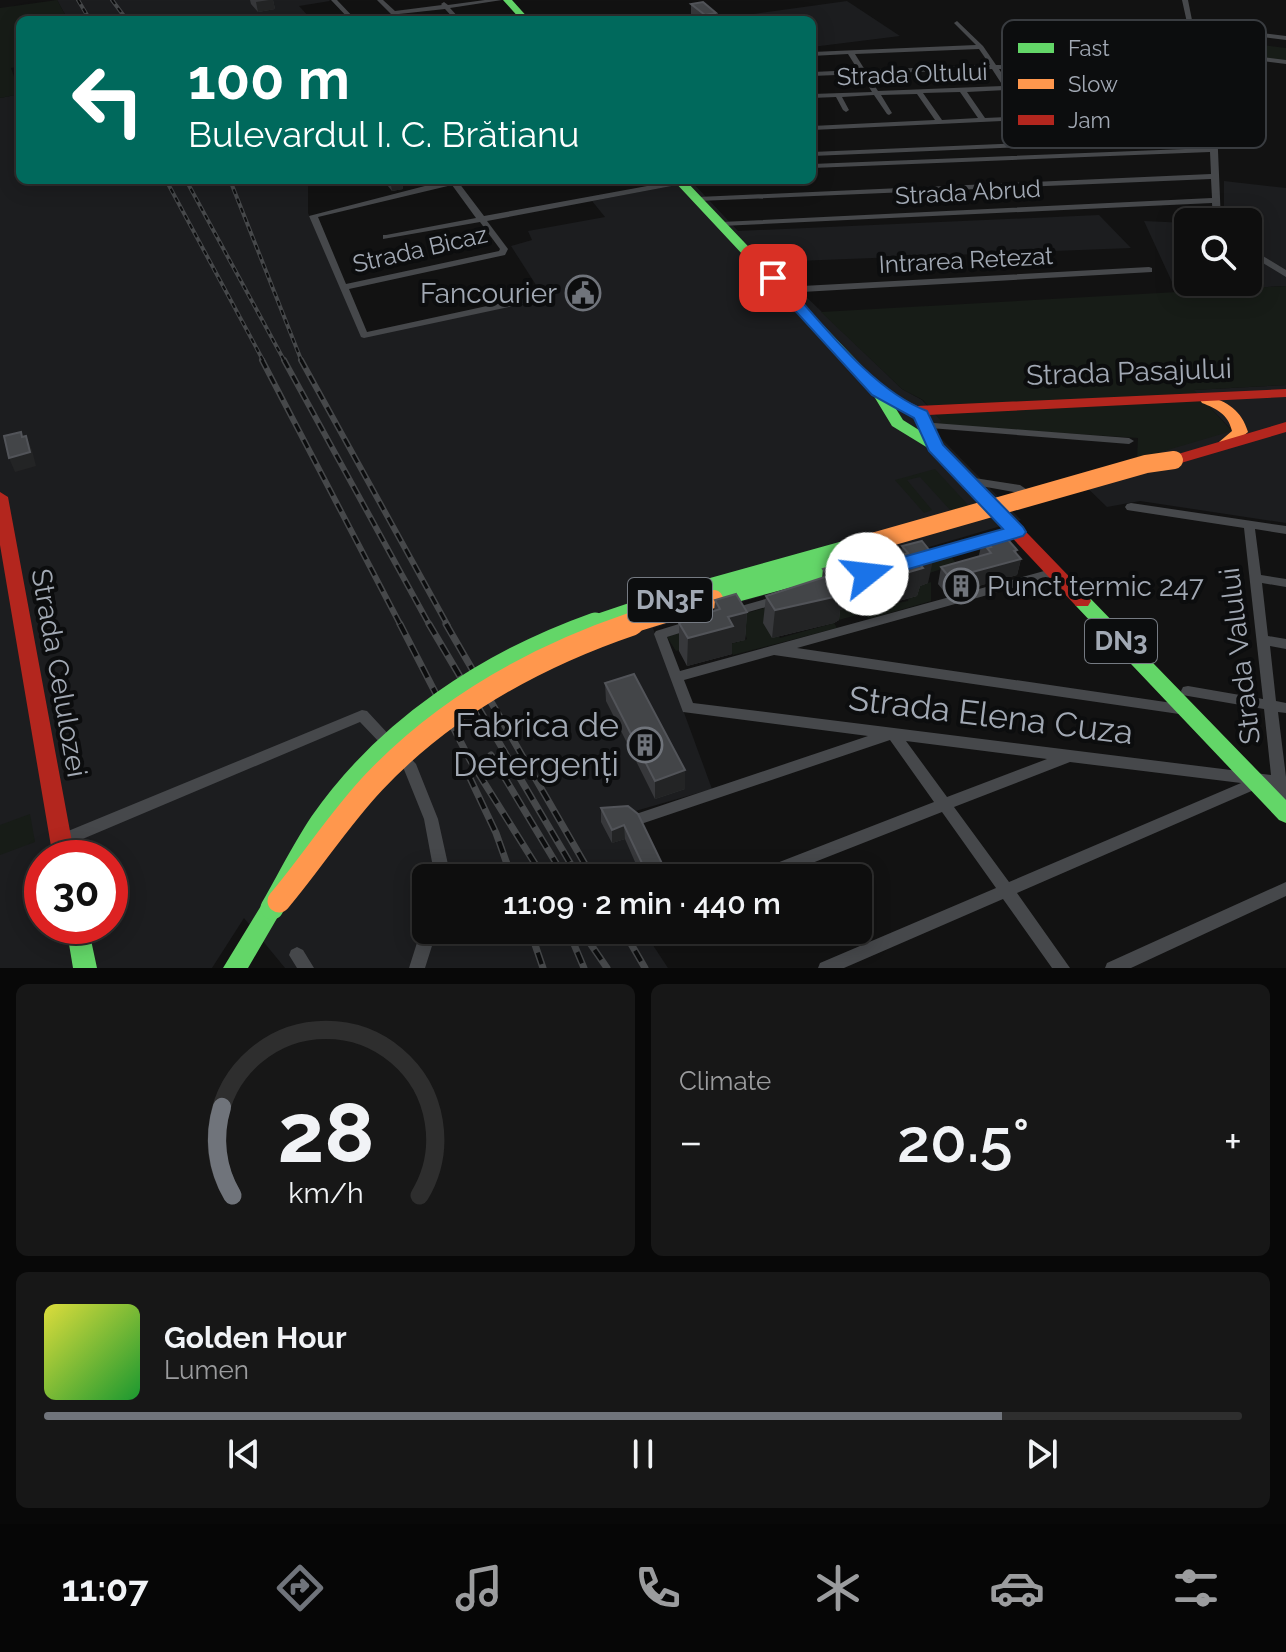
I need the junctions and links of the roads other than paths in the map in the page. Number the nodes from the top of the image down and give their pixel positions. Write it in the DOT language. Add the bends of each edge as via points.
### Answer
graph roads {
  1 [pos="334,0"];
  2 [pos="380,0"];
  3 [pos="442,0"];
  4 [pos="499,0"];
  5 [pos="507,0"];
  6 [pos="1185,0"];
  7 [pos="447,7"];
  8 [pos="349,16"];
  9 [pos="398,16"];
  10 [pos="455,16"];
  11 [pos="522,16"];
  12 [pos="1189,20"];
  13 [pos="957,23"];
  14 [pos="1266,36"];
  15 [pos="1286,38"];
  16 [pos="981,47"];
  17 [pos="850,52"];
  18 [pos="816,54"];
  19 [pos="1266,60"];
  20 [pos="1286,62"];
  21 [pos="994,67"];
  22 [pos="1002,67"];
  23 [pos="863,72"];
  24 [pos="816,74"];
  25 [pos="1002,79"];
  26 [pos="1002,88"];
  27 [pos="962,90"];
  28 [pos="919,92"];
  29 [pos="877,94"];
  30 [pos="838,95"];
  31 [pos="816,96"];
  32 [pos="846,110"];
  33 [pos="889,113"];
  34 [pos="1002,119"];
  35 [pos="983,120"];
  36 [pos="940,122"];
  37 [pos="816,128"];
  38 [pos="1002,146"];
  39 [pos="1214,150"];
  40 [pos="816,154"];
  41 [pos="816,166"];
  42 [pos="1216,176"];
  43 [pos="405,184"];
  44 [pos="444,184"];
  45 [pos="458,184"];
  46 [pos="664,184"];
  47 [pos="683,184"];
  48 [pos="412,192"];
  49 [pos="698,199"];
  50 [pos="1217,200"];
  51 [pos="1217,208"];
  52 [pos="483,219"];
  53 [pos="721,224"];
  54 [pos="386,237"];
  55 [pos="1262,258"];
  56 [pos="1149,270"];
  57 [pos="1283,270"];
  58 [pos="344,287"];
  59 [pos="784,290"];
  60 [pos="538,298"];
  61 [pos="852,362"];
  62 [pos="1286,393"];
  63 [pos="1199,398"];
  64 [pos="975,408"];
  65 [pos="914,419"];
  66 [pos="1286,427"];
  67 [pos="1129,441"];
  68 [pos="1221,446"];
  69 [pos="967,481"];
  70 [pos="1020,489"];
  71 [pos="0,497"];
  72 [pos="1131,507"];
  73 [pos="1249,525"];
  74 [pos="1286,530"];
  75 [pos="1016,532"];
  76 [pos="1055,572"];
  77 [pos="1255,578"];
  78 [pos="1286,583"];
  79 [pos="827,586"];
  80 [pos="783,599"];
  81 [pos="1262,640"];
  82 [pos="1286,644"];
  83 [pos="775,650"];
  84 [pos="676,677"];
  85 [pos="1187,700"];
  86 [pos="1270,705"];
  87 [pos="1286,708"];
  88 [pos="893,733"];
  89 [pos="1071,755"];
  90 [pos="1254,781"];
  91 [pos="1283,782"];
  92 [pos="945,805"];
  93 [pos="1284,812"];
  94 [pos="638,819"];
  95 [pos="60,840"];
  96 [pos="82,840"];
  97 [pos="440,864"];
  98 [pos="792,864"];
  99 [pos="1286,889"];
  100 [pos="1007,891"];
  101 [pos="80,944"];
  102 [pos="425,944"];
  103 [pos="85,968"];
  104 [pos="235,968"];
  105 [pos="417,968"];
  106 [pos="826,968"];
  107 [pos="1062,968"];
  108 [pos="1113,968"];
  1 -- 8 [label="street"];
  2 -- 9 [label="street"];
  3 -- 7 [label="street"];
  4 -- 7 [label="street"];
  5 -- 11 [label="main road"];
  6 -- 12 [label="street"];
  7 -- 9 [label="street"];
  7 -- 10 [label="street"];
  13 -- 16 [label="street"];
  14 -- 15 [label="street"];
  16 -- 17 [label="street"];
  16 -- 21 [label="street"];
  17 -- 18 [label="street"];
  17 -- 23 [label="street"];
  19 -- 20 [label="street"];
  21 -- 22 [label="street"];
  21 -- 23 [label="street"];
  21 -- 25 [label="street"];
  23 -- 24 [label="street"];
  23 -- 29 [label="street"];
  26 -- 27 [label="street, Strada Oltului"];
  27 -- 28 [label="street, Strada Oltului"];
  27 -- 35 [label="street"];
  28 -- 29 [label="street, Strada Oltului"];
  28 -- 36 [label="street"];
  29 -- 30 [label="street, Strada Oltului"];
  29 -- 33 [label="street"];
  30 -- 31 [label="street, Strada Oltului"];
  30 -- 32 [label="street"];
  34 -- 35 [label="street"];
  35 -- 36 [label="street"];
  36 -- 37 [label="street"];
  38 -- 40 [label="street"];
  39 -- 41 [label="street"];
  39 -- 42 [label="street"];
  42 -- 49 [label="street"];
  42 -- 50 [label="street"];
  43 -- 48 [label="street"];
  44 -- 48 [label="street"];
  45 -- 52 [label="street"];
  46 -- 52 [label="street"];
  47 -- 49 [label="main road, DN3"];
  48 -- 58 [label="street" via="313,216"];
  49 -- 53 [label="main road, DN3"];
  50 -- 51 [label="street"];
  50 -- 53 [label="street, Strada Abrud"];
  52 -- 54 [label="street"];
  52 -- 58 [label="street, Strada Bicaz" via="502,253"];
  53 -- 59 [label="main road, DN3"];
  55 -- 57 [label="street"];
  56 -- 59 [label="street, Intrarea Retezat"];
  58 -- 60 [label="street" via="364,335"];
  59 -- 61 [label="main road, DN3"];
  61 -- 64 [label="main road" via="912,404"];
  61 -- 65 [label="main road, DN3"];
  62 -- 63 [label="main road, Strada Pasajului"];
  63 -- 64 [label="main road, Strada Pasajului"];
  63 -- 68 [label="main road" via="1219,404 1238,420 1240,432"];
  64 -- 65 [label="main road, Strada Pasajului"];
  65 -- 67 [label="street"];
  65 -- 69 [label="main road, DN3"];
  66 -- 68 [label="main road, DN3F"];
  68 -- 104 [label="main road, DN3F, bridge" via="668,601 562,635 515,657 450,694 361,770 305,842"];
  69 -- 70 [label="street"];
  69 -- 75 [label="main road, DN3"];
  71 -- 95 [label="main road, Strada Celulozei"];
  72 -- 73 [label="street"];
  73 -- 74 [label="street"];
  73 -- 77 [label="street, Strada Valului"];
  75 -- 76 [label="main road, DN3"];
  75 -- 79 [label="street"];
  76 -- 83 [label="street"];
  76 -- 85 [label="main road, DN3"];
  77 -- 78 [label="street"];
  77 -- 81 [label="street, Strada Valului"];
  80 -- 84 [label="street" via="660,634"];
  81 -- 82 [label="street"];
  81 -- 86 [label="street, Strada Valului"];
  83 -- 84 [label="street"];
  83 -- 85 [label="street"];
  84 -- 88 [label="street, Strada Elena Cuza" via="688,708"];
  85 -- 86 [label="street"];
  85 -- 90 [label="main road, DN3"];
  86 -- 87 [label="street"];
  86 -- 91 [label="street, Strada Valului"];
  88 -- 89 [label="street, Strada Elena Cuza"];
  88 -- 92 [label="street"];
  88 -- 94 [label="street"];
  89 -- 90 [label="street, Strada Elena Cuza"];
  89 -- 92 [label="street"];
  90 -- 91 [label="street, Strada Elena Cuza"];
  90 -- 93 [label="main road, DN3"];
  90 -- 100 [label="street"];
  91 -- 93 [label="street, Strada Valului"];
  92 -- 98 [label="street"];
  92 -- 100 [label="street"];
  96 -- 97 [label="street" via="362,715 409,764 431,819"];
  99 -- 108 [label="street"];
  100 -- 106 [label="street"];
  100 -- 107 [label="street"];
  101 -- 103 [label="main road"];
  102 -- 105 [label="street"];
}
